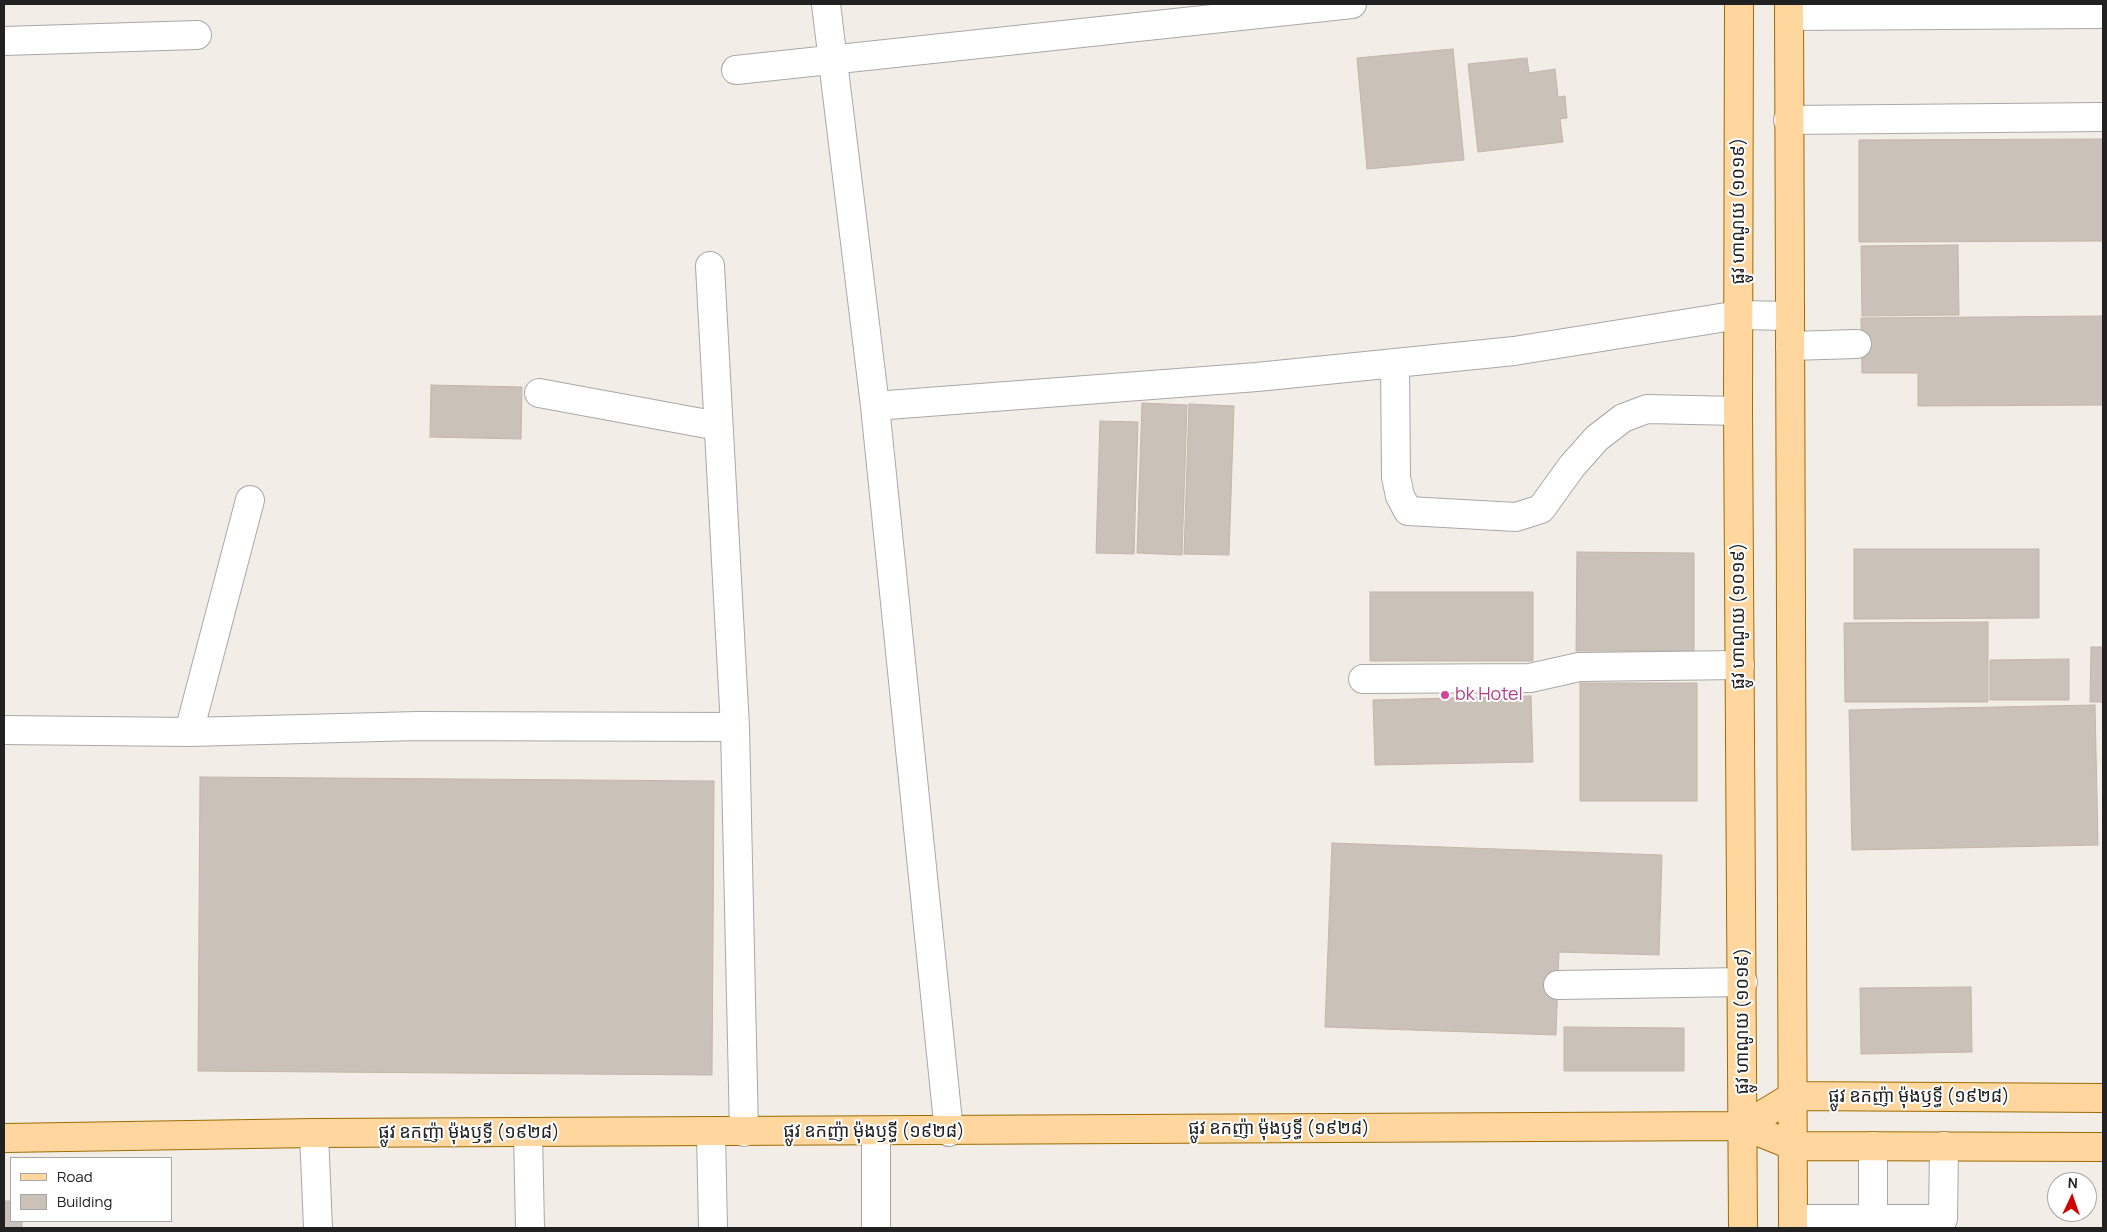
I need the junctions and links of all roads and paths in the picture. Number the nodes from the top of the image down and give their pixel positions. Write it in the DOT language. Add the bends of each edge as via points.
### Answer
graph roads {
  1 [pos="826,4"];
  2 [pos="1352,4"];
  3 [pos="1740,4"];
  4 [pos="1789,10"];
  5 [pos="2103,14"];
  6 [pos="197,35"];
  7 [pos="4,41"];
  8 [pos="833,60"];
  9 [pos="736,70"];
  10 [pos="2103,118"];
  11 [pos="1788,120"];
  12 [pos="710,266"];
  13 [pos="1740,315"];
  14 [pos="1789,316"];
  15 [pos="1857,344"];
  16 [pos="1790,346"];
  17 [pos="1395,364"];
  18 [pos="539,393"];
  19 [pos="875,406"];
  20 [pos="1738,411"];
  21 [pos="718,426"];
  22 [pos="250,500"];
  23 [pos="1740,665"];
  24 [pos="1363,679"];
  25 [pos="734,727"];
  26 [pos="4,730"];
  27 [pos="189,732"];
  28 [pos="1743,982"];
  29 [pos="1558,985"];
  30 [pos="1793,1096"];
  31 [pos="2103,1098"];
  32 [pos="1744,1126"];
  33 [pos="744,1132"];
  34 [pos="876,1132"];
  35 [pos="949,1132"];
  36 [pos="314,1133"];
  37 [pos="528,1133"];
  38 [pos="711,1133"];
  39 [pos="4,1138"];
  40 [pos="1794,1146"];
  41 [pos="1873,1146"];
  42 [pos="1944,1146"];
  43 [pos="2103,1147"];
  44 [pos="1856,1222"];
  45 [pos="1793,1223"];
  46 [pos="318,1228"];
  47 [pos="530,1228"];
  48 [pos="712,1228"];
  49 [pos="876,1228"];
  50 [pos="1743,1228"];
  1 -- 8 [label="street"];
  2 -- 8 [label="street"];
  3 -- 13 [label="main road, ផ្លូវ ហាណូយ (១០១៩)"];
  4 -- 5 [label="street"];
  4 -- 11 [label="main road"];
  6 -- 7 [label="street"];
  8 -- 9 [label="street"];
  8 -- 19 [label="street"];
  10 -- 11 [label="street"];
  11 -- 14 [label="main road"];
  12 -- 21 [label="street"];
  13 -- 14 [label="street"];
  13 -- 17 [label="street" via="1514,351"];
  13 -- 20 [label="main road, ផ្លូវ ហាណូយ (១០១៩)"];
  14 -- 16 [label="main road"];
  15 -- 16 [label="street"];
  16 -- 30 [label="main road"];
  17 -- 19 [label="street"];
  17 -- 20 [label="street" via="1396,478 1408,511 1516,517 1541,509 1597,438 1624,418 1647,409"];
  18 -- 21 [label="street"];
  19 -- 35 [label="street"];
  20 -- 23 [label="main road, ផ្លូវ ហាណូយ (១០១៩)"];
  21 -- 25 [label="street"];
  22 -- 27 [label="street"];
  23 -- 24 [label="street" via="1579,667 1530,678"];
  23 -- 28 [label="main road, ផ្លូវ ហាណូយ (១០១៩)"];
  25 -- 27 [label="street" via="418,726"];
  25 -- 33 [label="street"];
  26 -- 27 [label="street"];
  28 -- 29 [label="street"];
  28 -- 32 [label="main road, ផ្លូវ ហាណូយ (១០១៩)"];
  30 -- 31 [label="main road, ផ្លូវ ឧកញ៉ា ម៉ុងឫទ្ធី (១៩២៨)"];
  30 -- 32 [label="main road"];
  30 -- 40 [label="main road"];
  32 -- 35 [label="main road, ផ្លូវ ឧកញ៉ា ម៉ុងឫទ្ធី (១៩២៨)"];
  32 -- 40 [label="main road, ផ្លូវ ឧកញ៉ា ម៉ុងឫទ្ធី (១៩២៨)"];
  32 -- 50 [label="main road, ផ្លូវ ហាណូយ (១០១៩)"];
  33 -- 34 [label="main road, ផ្លូវ ឧកញ៉ា ម៉ុងឫទ្ធី (១៩២៨)"];
  33 -- 38 [label="main road, ផ្លូវ ឧកញ៉ា ម៉ុងឫទ្ធី (១៩២៨)"];
  34 -- 35 [label="main road, ផ្លូវ ឧកញ៉ា ម៉ុងឫទ្ធី (១៩២៨)"];
  34 -- 49 [label="street"];
  36 -- 37 [label="main road, ផ្លូវ ឧកញ៉ា ម៉ុងឫទ្ធី (១៩២៨)"];
  36 -- 39 [label="main road, ផ្លូវ ឧកញ៉ា ម៉ុងឫទ្ធី (១៩២៨)"];
  36 -- 46 [label="street"];
  37 -- 38 [label="main road, ផ្លូវ ឧកញ៉ា ម៉ុងឫទ្ធី (១៩២៨)"];
  37 -- 47 [label="street"];
  38 -- 48 [label="street"];
  40 -- 41 [label="main road, ផ្លូវ ឧកញ៉ា ម៉ុងឫទ្ធី (១៩២៨)"];
  40 -- 45 [label="main road"];
  41 -- 42 [label="main road, ផ្លូវ ឧកញ៉ា ម៉ុងឫទ្ធី (១៩២៨)"];
  41 -- 44 [label="street"];
  42 -- 43 [label="main road, ផ្លូវ ឧកញ៉ា ម៉ុងឫទ្ធី (១៩២៨)"];
  42 -- 44 [label="street" via="1943,1219"];
  44 -- 45 [label="street"];
}
